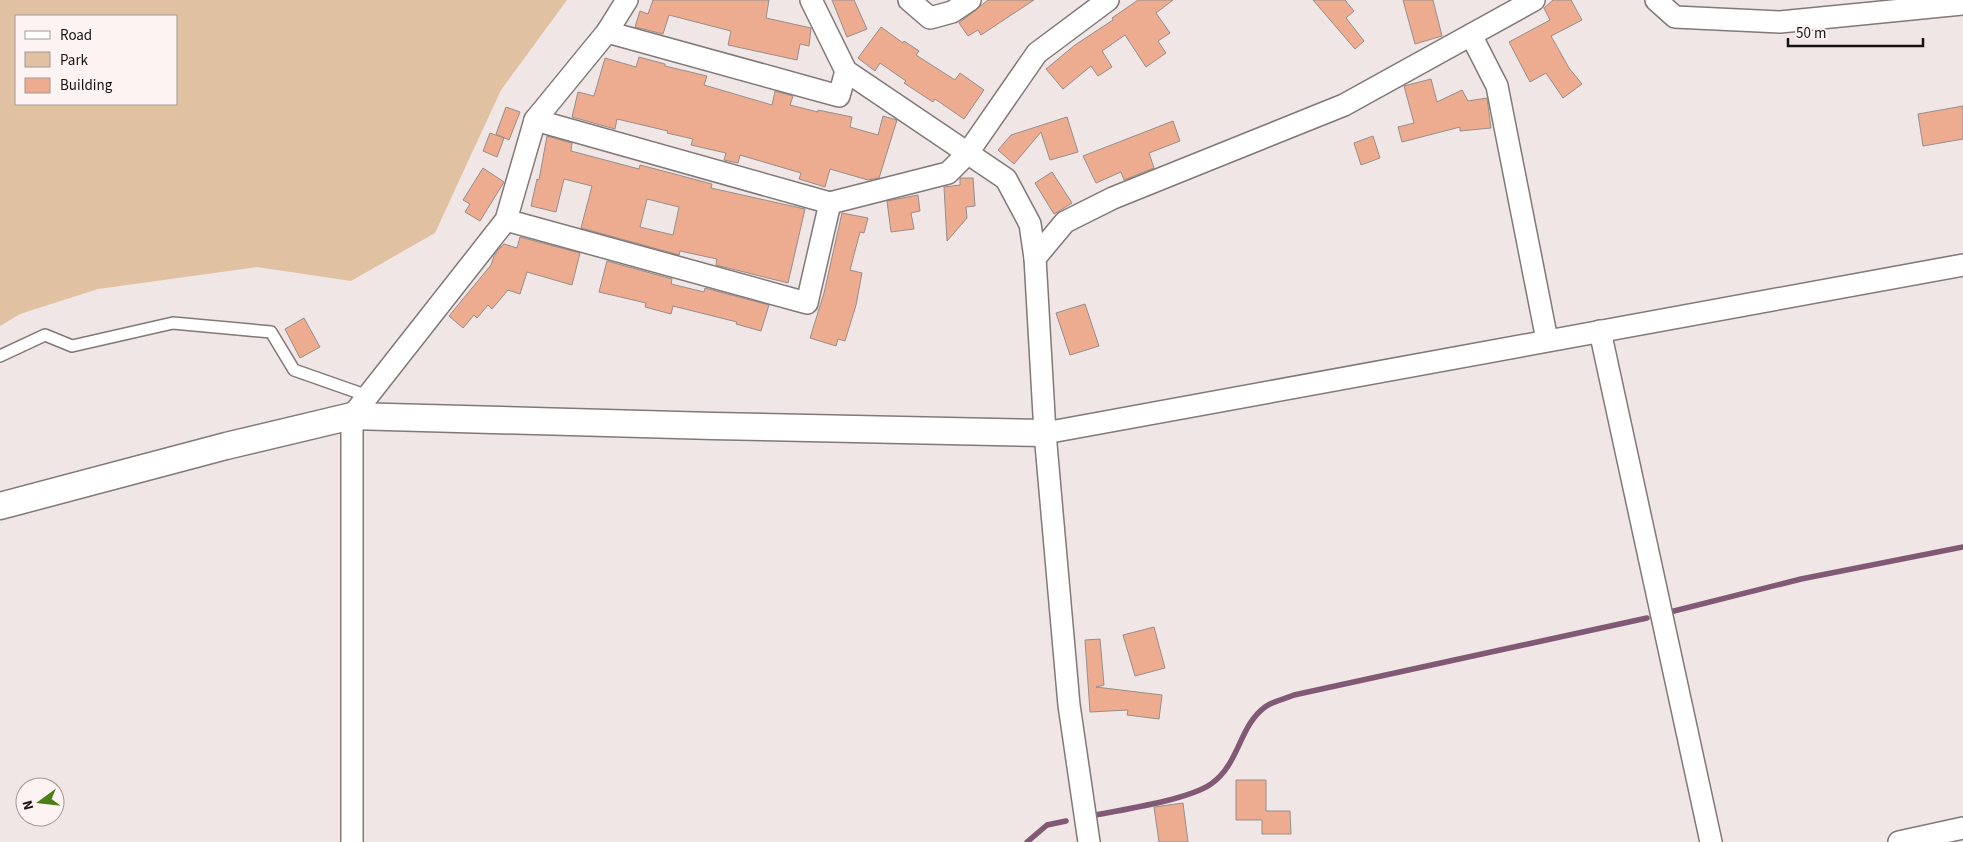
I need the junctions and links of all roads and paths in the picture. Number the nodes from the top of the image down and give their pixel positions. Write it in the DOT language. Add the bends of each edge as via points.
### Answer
graph roads {
  1 [pos="811,0"];
  2 [pos="909,0"];
  3 [pos="970,0"];
  4 [pos="1108,0"];
  5 [pos="1534,0"];
  6 [pos="1656,0"];
  7 [pos="621,3"];
  8 [pos="1963,4"];
  9 [pos="607,32"];
  10 [pos="1471,35"];
  11 [pos="846,72"];
  12 [pos="535,120"];
  13 [pos="967,154"];
  14 [pos="830,203"];
  15 [pos="506,220"];
  16 [pos="1035,258"];
  17 [pos="1963,265"];
  18 [pos="1600,331"];
  19 [pos="1547,340"];
  20 [pos="0,356"];
  21 [pos="368,396"];
  22 [pos="352,416"];
  23 [pos="1045,433"];
  24 [pos="0,506"];
  25 [pos="1963,828"];
  26 [pos="352,842"];
  27 [pos="1089,842"];
  28 [pos="1711,842"];
  29 [pos="1899,842"];
  1 -- 11 [label="street"];
  2 -- 3 [label="street" via="930,18 952,12"];
  4 -- 13 [label="street" via="1037,53"];
  5 -- 10 [label="street"];
  6 -- 8 [label="street" via="1675,17 1780,22"];
  7 -- 9 [label="street"];
  9 -- 11 [label="street" via="839,96"];
  9 -- 12 [label="street"];
  10 -- 16 [label="street" via="1344,106 1113,198 1065,222"];
  10 -- 19 [label="street" via="1497,86"];
  11 -- 13 [label="street"];
  12 -- 14 [label="street"];
  12 -- 15 [label="street"];
  13 -- 14 [label="street" via="948,173"];
  13 -- 16 [label="street" via="1006,179 1030,224"];
  14 -- 15 [label="street" via="807,303"];
  15 -- 21 [label="street"];
  16 -- 23 [label="street"];
  17 -- 18 [label="street"];
  18 -- 19 [label="street"];
  18 -- 28 [label="street"];
  19 -- 23 [label="street"];
  20 -- 21 [label="lane" via="45,335 72,346 173,323 271,332 294,370"];
  21 -- 22 [label="street"];
  22 -- 23 [label="street"];
  22 -- 24 [label="street"];
  22 -- 26 [label="street"];
  23 -- 27 [label="street" via="1069,705"];
  25 -- 29 [label="street"];
}
